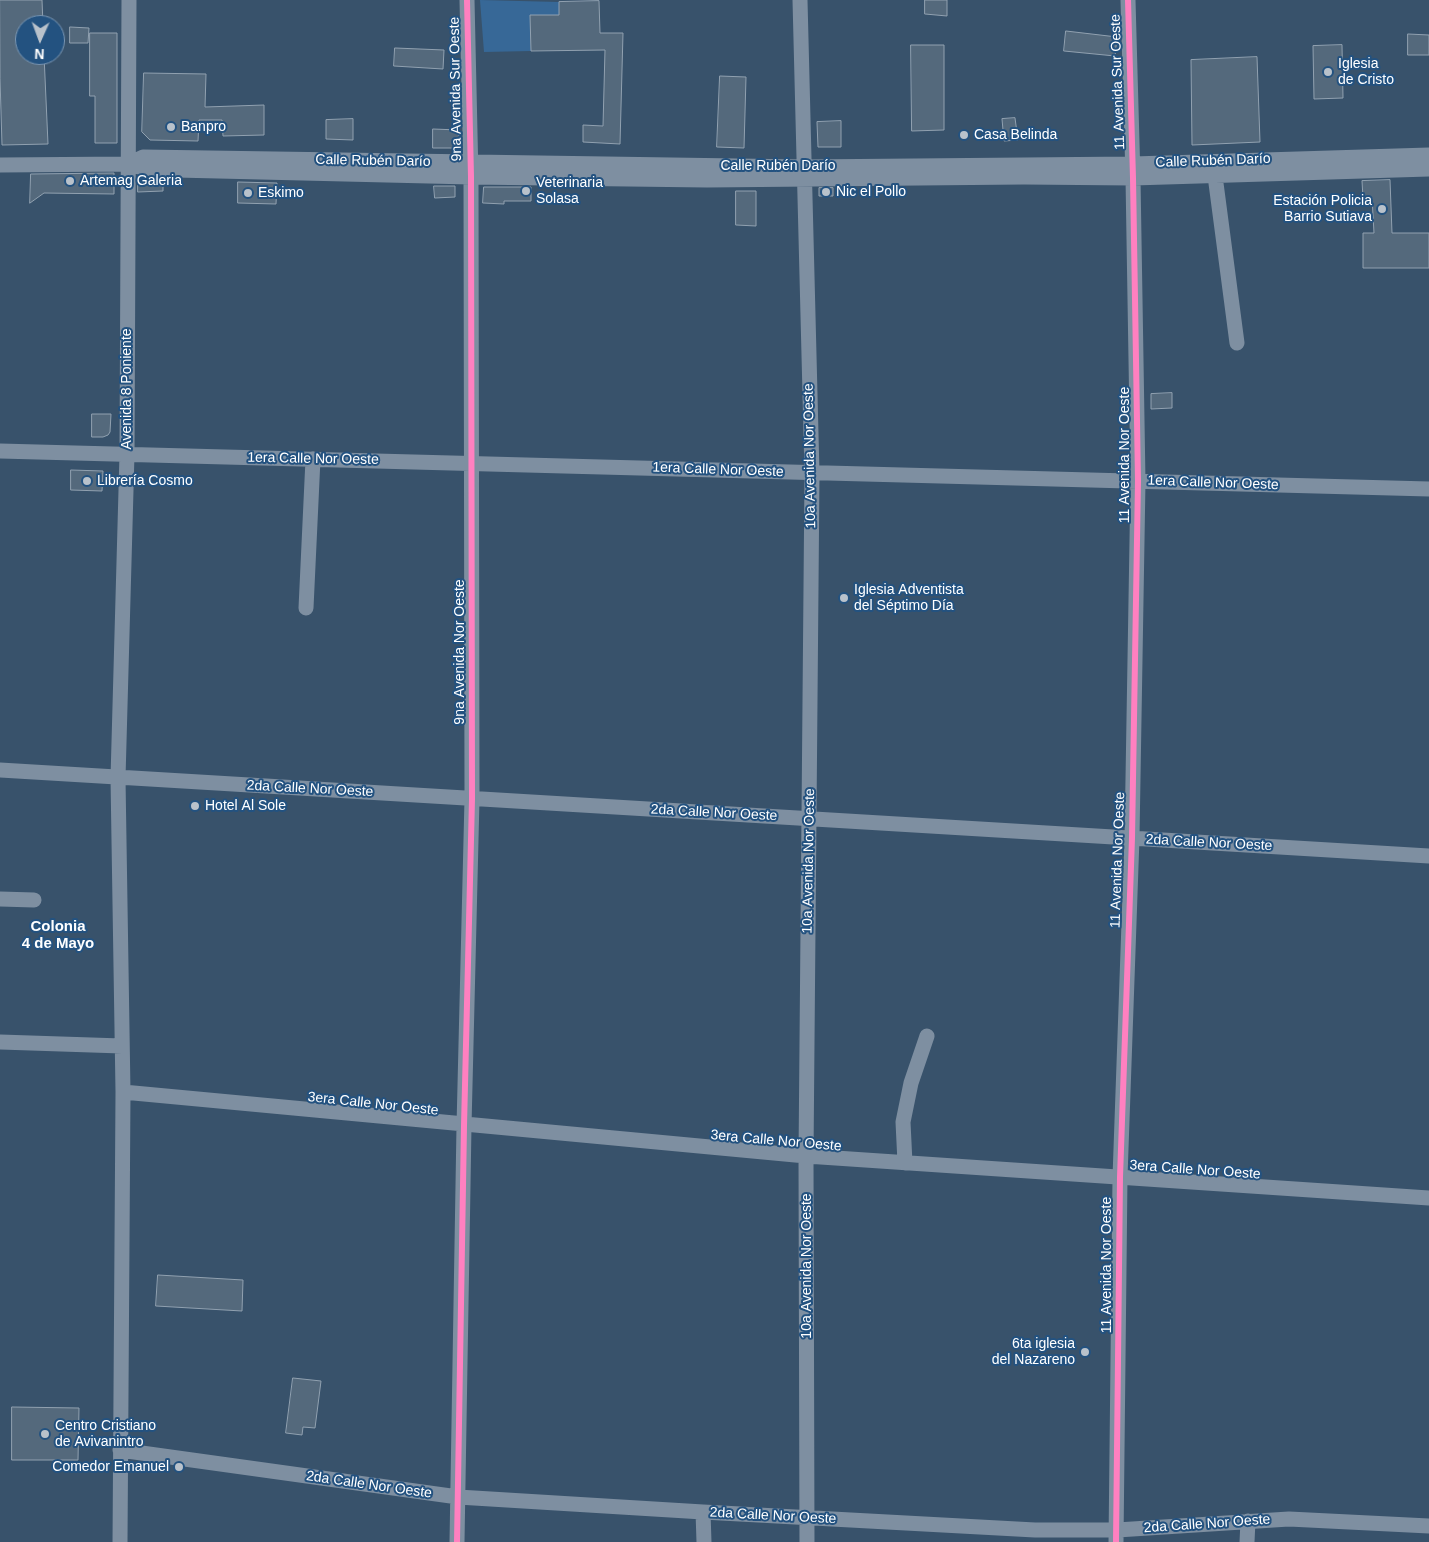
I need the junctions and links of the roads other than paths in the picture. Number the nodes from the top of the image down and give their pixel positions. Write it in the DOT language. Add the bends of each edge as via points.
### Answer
graph roads {
  1 [pos="130,0"];
  2 [pos="467,0"];
  3 [pos="800,0"];
  4 [pos="1128,0"];
  5 [pos="1429,155"];
  6 [pos="1214,161"];
  7 [pos="595,163"];
  8 [pos="128,164"];
  9 [pos="0,165"];
  10 [pos="1338,165"];
  11 [pos="1429,169"];
  12 [pos="471,170"];
  13 [pos="1133,171"];
  14 [pos="803,173"];
  15 [pos="1215,177"];
  16 [pos="595,178"];
  17 [pos="1236,343"];
  18 [pos="0,451"];
  19 [pos="127,454"];
  20 [pos="313,460"];
  21 [pos="473,464"];
  22 [pos="812,473"];
  23 [pos="1138,481"];
  24 [pos="1429,489"];
  25 [pos="306,608"];
  26 [pos="0,770"];
  27 [pos="118,778"];
  28 [pos="472,799"];
  29 [pos="810,819"];
  30 [pos="1132,838"];
  31 [pos="1429,856"];
  32 [pos="0,899"];
  33 [pos="34,900"];
  34 [pos="927,1036"];
  35 [pos="0,1042"];
  36 [pos="122,1046"];
  37 [pos="123,1092"];
  38 [pos="464,1126"];
  39 [pos="806,1156"];
  40 [pos="905,1163"];
  41 [pos="1120,1177"];
  42 [pos="1429,1198"];
  43 [pos="120,1450"];
  44 [pos="458,1497"];
  45 [pos="703,1512"];
  46 [pos="808,1517"];
  47 [pos="1248,1521"];
  48 [pos="1429,1526"];
  49 [pos="1035,1536"];
  50 [pos="1117,1536"];
  51 [pos="120,1542"];
  52 [pos="457,1542"];
  53 [pos="704,1542"];
  54 [pos="807,1542"];
  55 [pos="1247,1542"];
  1 -- 8 [label="street, Avenida 8 Poniente"];
  2 -- 12 [label="street, 9na Avenida Sur Oeste"];
  3 -- 14 [label="street, 10a Avenida Nor Oeste"];
  4 -- 13 [label="street, 11 Avenida Sur Oeste"];
  5 -- 10 [label="street, Calle Rubén Darío"];
  6 -- 10 [label="street, Calle Rubén Darío"];
  6 -- 13 [label="street, Calle Rubén Darío"];
  6 -- 15 [label="street"];
  7 -- 12 [label="street, Calle Rubén Darío"];
  7 -- 14 [label="street, Calle Rubén Darío"];
  7 -- 16 [label="street"];
  8 -- 9 [label="street, Calle Rubén Darío"];
  8 -- 12 [label="street, Calle Rubén Darío" via="159,169 249,165"];
  8 -- 19 [label="street, Avenida 8 Poniente"];
  10 -- 11 [label="street, Calle Rubén Darío"];
  10 -- 15 [label="street, Calle Rubén Darío"];
  12 -- 16 [label="street, Calle Rubén Darío"];
  12 -- 21 [label="street, 9na Avenida Nor Oeste"];
  13 -- 14 [label="street, Calle Rubén Darío"];
  13 -- 15 [label="street, Calle Rubén Darío"];
  13 -- 23 [label="street, 11 Avenida Nor Oeste"];
  14 -- 16 [label="street, Calle Rubén Darío"];
  14 -- 22 [label="street, 10a Avenida Nor Oeste"];
  15 -- 17 [label="street"];
  18 -- 19 [label="street, 1era Calle Nor Oeste"];
  19 -- 20 [label="street, 1era Calle Nor Oeste"];
  19 -- 27 [label="street, Avenida 8 Poniente"];
  20 -- 21 [label="street, 1era Calle Nor Oeste"];
  20 -- 25 [label="street"];
  21 -- 22 [label="street, 1era Calle Nor Oeste"];
  21 -- 28 [label="street, 9na Avenida Nor Oeste"];
  22 -- 23 [label="street, 1era Calle Nor Oeste"];
  22 -- 29 [label="street, 10a Avenida Nor Oeste"];
  23 -- 24 [label="street, 1era Calle Nor Oeste"];
  23 -- 30 [label="street, 11 Avenida Nor Oeste"];
  26 -- 27 [label="street, 2da Calle Nor Oeste"];
  27 -- 28 [label="street, 2da Calle Nor Oeste"];
  27 -- 36 [label="street, Avenida 8 Poniente"];
  28 -- 29 [label="street, 2da Calle Nor Oeste"];
  28 -- 38 [label="street, 9na Avenida Nor Oeste"];
  29 -- 30 [label="street, 2da Calle Nor Oeste"];
  29 -- 39 [label="street, 10a Avenida Nor Oeste"];
  30 -- 31 [label="street, 2da Calle Nor Oeste"];
  30 -- 41 [label="street, 11 Avenida Nor Oeste"];
  32 -- 33 [label="street"];
  34 -- 40 [label="street" via="910,1083 903,1122"];
  35 -- 36 [label="street"];
  36 -- 37 [label="street, Avenida 8 Poniente"];
  37 -- 38 [label="street, 3era Calle Nor Oeste"];
  37 -- 43 [label="street, Avenida 8 Poniente"];
  38 -- 39 [label="street, 3era Calle Nor Oeste"];
  38 -- 44 [label="street, 9na Avenida Nor Oeste"];
  39 -- 40 [label="street, 3era Calle Nor Oeste"];
  39 -- 46 [label="street, 10a Avenida Nor Oeste"];
  40 -- 41 [label="street, 3era Calle Nor Oeste"];
  41 -- 42 [label="street, 3era Calle Nor Oeste"];
  41 -- 50 [label="street, 11 Avenida Nor Oeste"];
  43 -- 44 [label="street, 2da Calle Nor Oeste"];
  43 -- 51 [label="street, Avenida 8 Poniente"];
  44 -- 45 [label="street, 2da Calle Nor Oeste"];
  44 -- 52 [label="street, 9na Avenida Nor Oeste"];
  45 -- 46 [label="street, 2da Calle Nor Oeste"];
  45 -- 53 [label="street"];
  46 -- 49 [label="street, 2da Calle Nor Oeste"];
  46 -- 54 [label="street, 10a Avenida Nor Oeste"];
  47 -- 48 [label="street, 2da Calle Nor Oeste" via="1289,1519"];
  47 -- 50 [label="street, 2da Calle Nor Oeste"];
  47 -- 55 [label="street"];
  49 -- 50 [label="street, 2da Calle Nor Oeste"];
}
